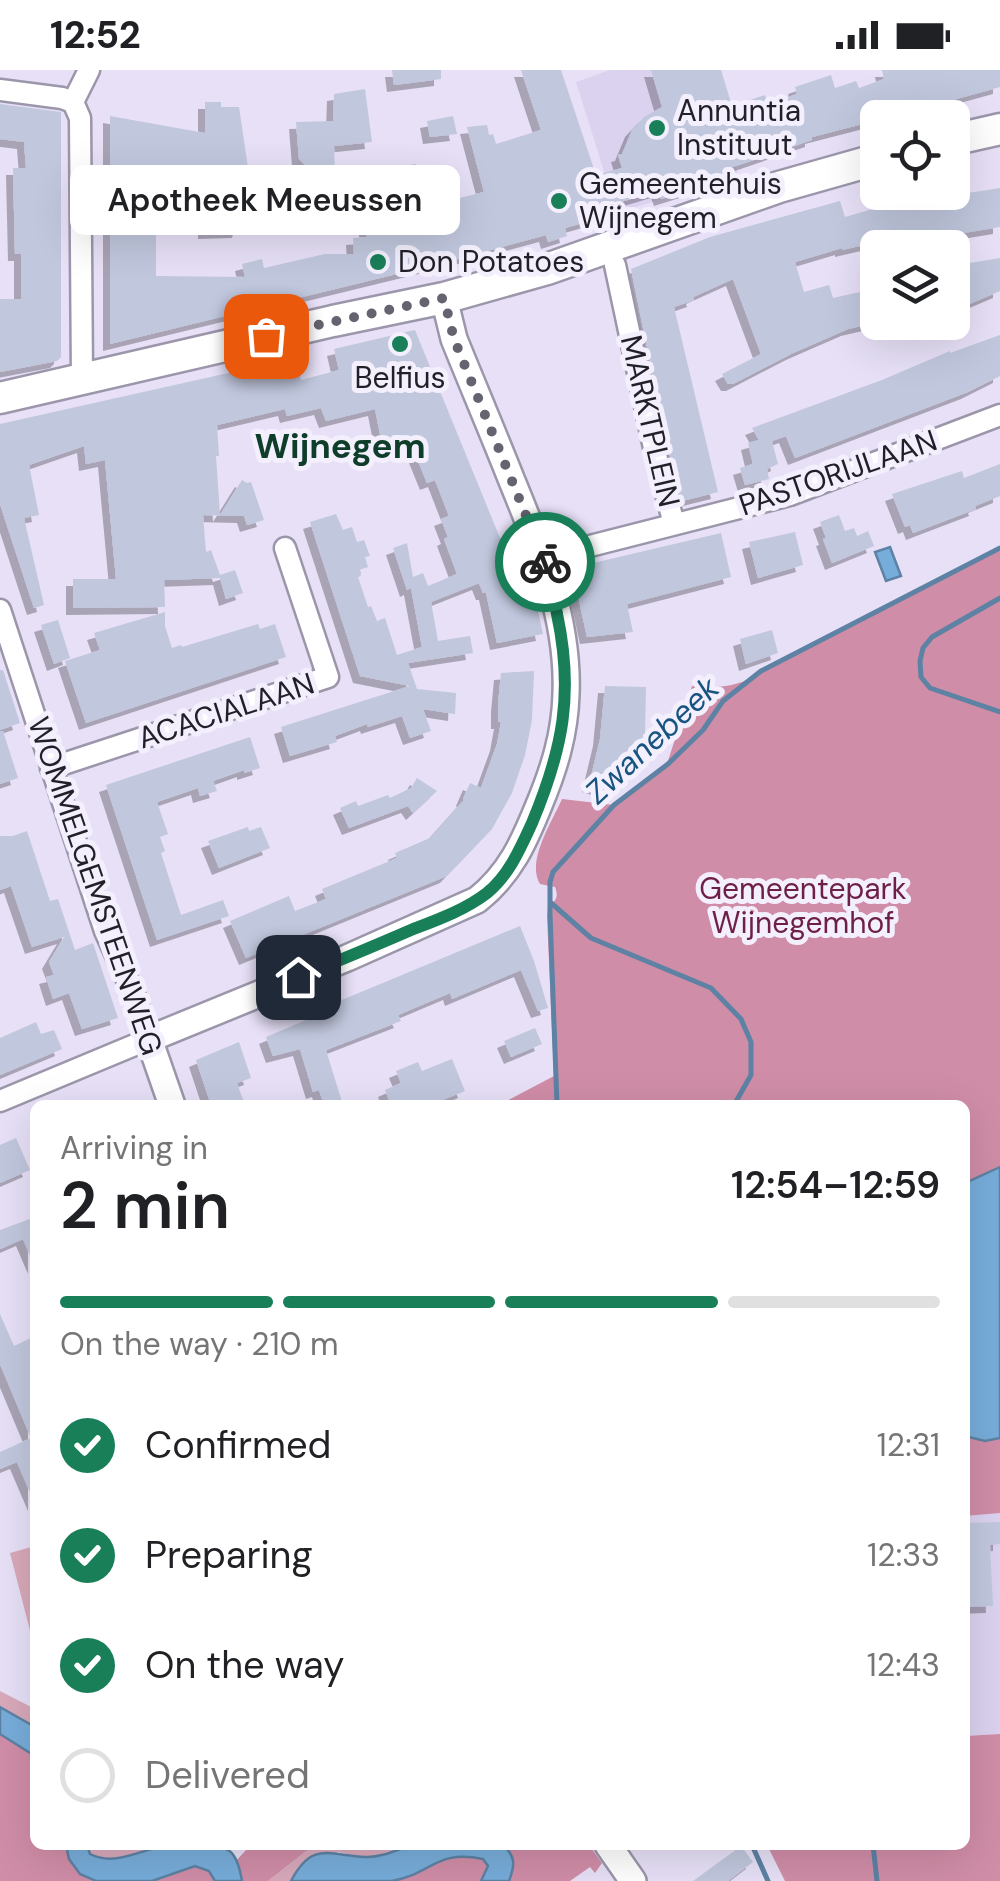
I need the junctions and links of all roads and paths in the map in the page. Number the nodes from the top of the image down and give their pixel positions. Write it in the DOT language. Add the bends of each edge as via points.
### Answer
graph roads {
  1 [pos="89,70"];
  2 [pos="0,90"];
  3 [pos="73,102"];
  4 [pos="1000,129"];
  5 [pos="970,136"];
  6 [pos="860,164"];
  7 [pos="615,264"];
  8 [pos="444,298"];
  9 [pos="82,379"];
  10 [pos="0,398"];
  11 [pos="1000,415"];
  12 [pos="674,524"];
  13 [pos="285,548"];
  14 [pos="543,558"];
  15 [pos="3,618"];
  16 [pos="51,768"];
  17 [pos="149,1039"];
  18 [pos="170,1100"];
  19 [pos="0,1101"];
  20 [pos="611,1850"];
  21 [pos="633,1881"];
  1 -- 3 [label="street"];
  2 -- 3 [label="street"];
  3 -- 9 [label="street" via="80,118"];
  4 -- 5 [label="main road"];
  6 -- 8 [label="main road"];
  7 -- 12 [label="street, MARKTPLEIN"];
  8 -- 9 [label="main road"];
  8 -- 14 [label="street" via="454,339"];
  9 -- 10 [label="main road"];
  11 -- 12 [label="street, PASTORIJLAAN" via="790,495"];
  12 -- 14 [label="street, MARKTPLEIN"];
  13 -- 16 [label="street, ACACIALAAN" via="328,677"];
  14 -- 17 [label="street" via="564,656 562,736 508,870 478,900 452,913"];
  15 -- 16 [label="street, WOMMELGEMSTEENWEG"];
  16 -- 17 [label="street, WOMMELGEMSTEENWEG"];
  17 -- 18 [label="street, WOMMELGEMSTEENWEG"];
  17 -- 19 [label="street"];
  20 -- 21 [label="street"];
}
